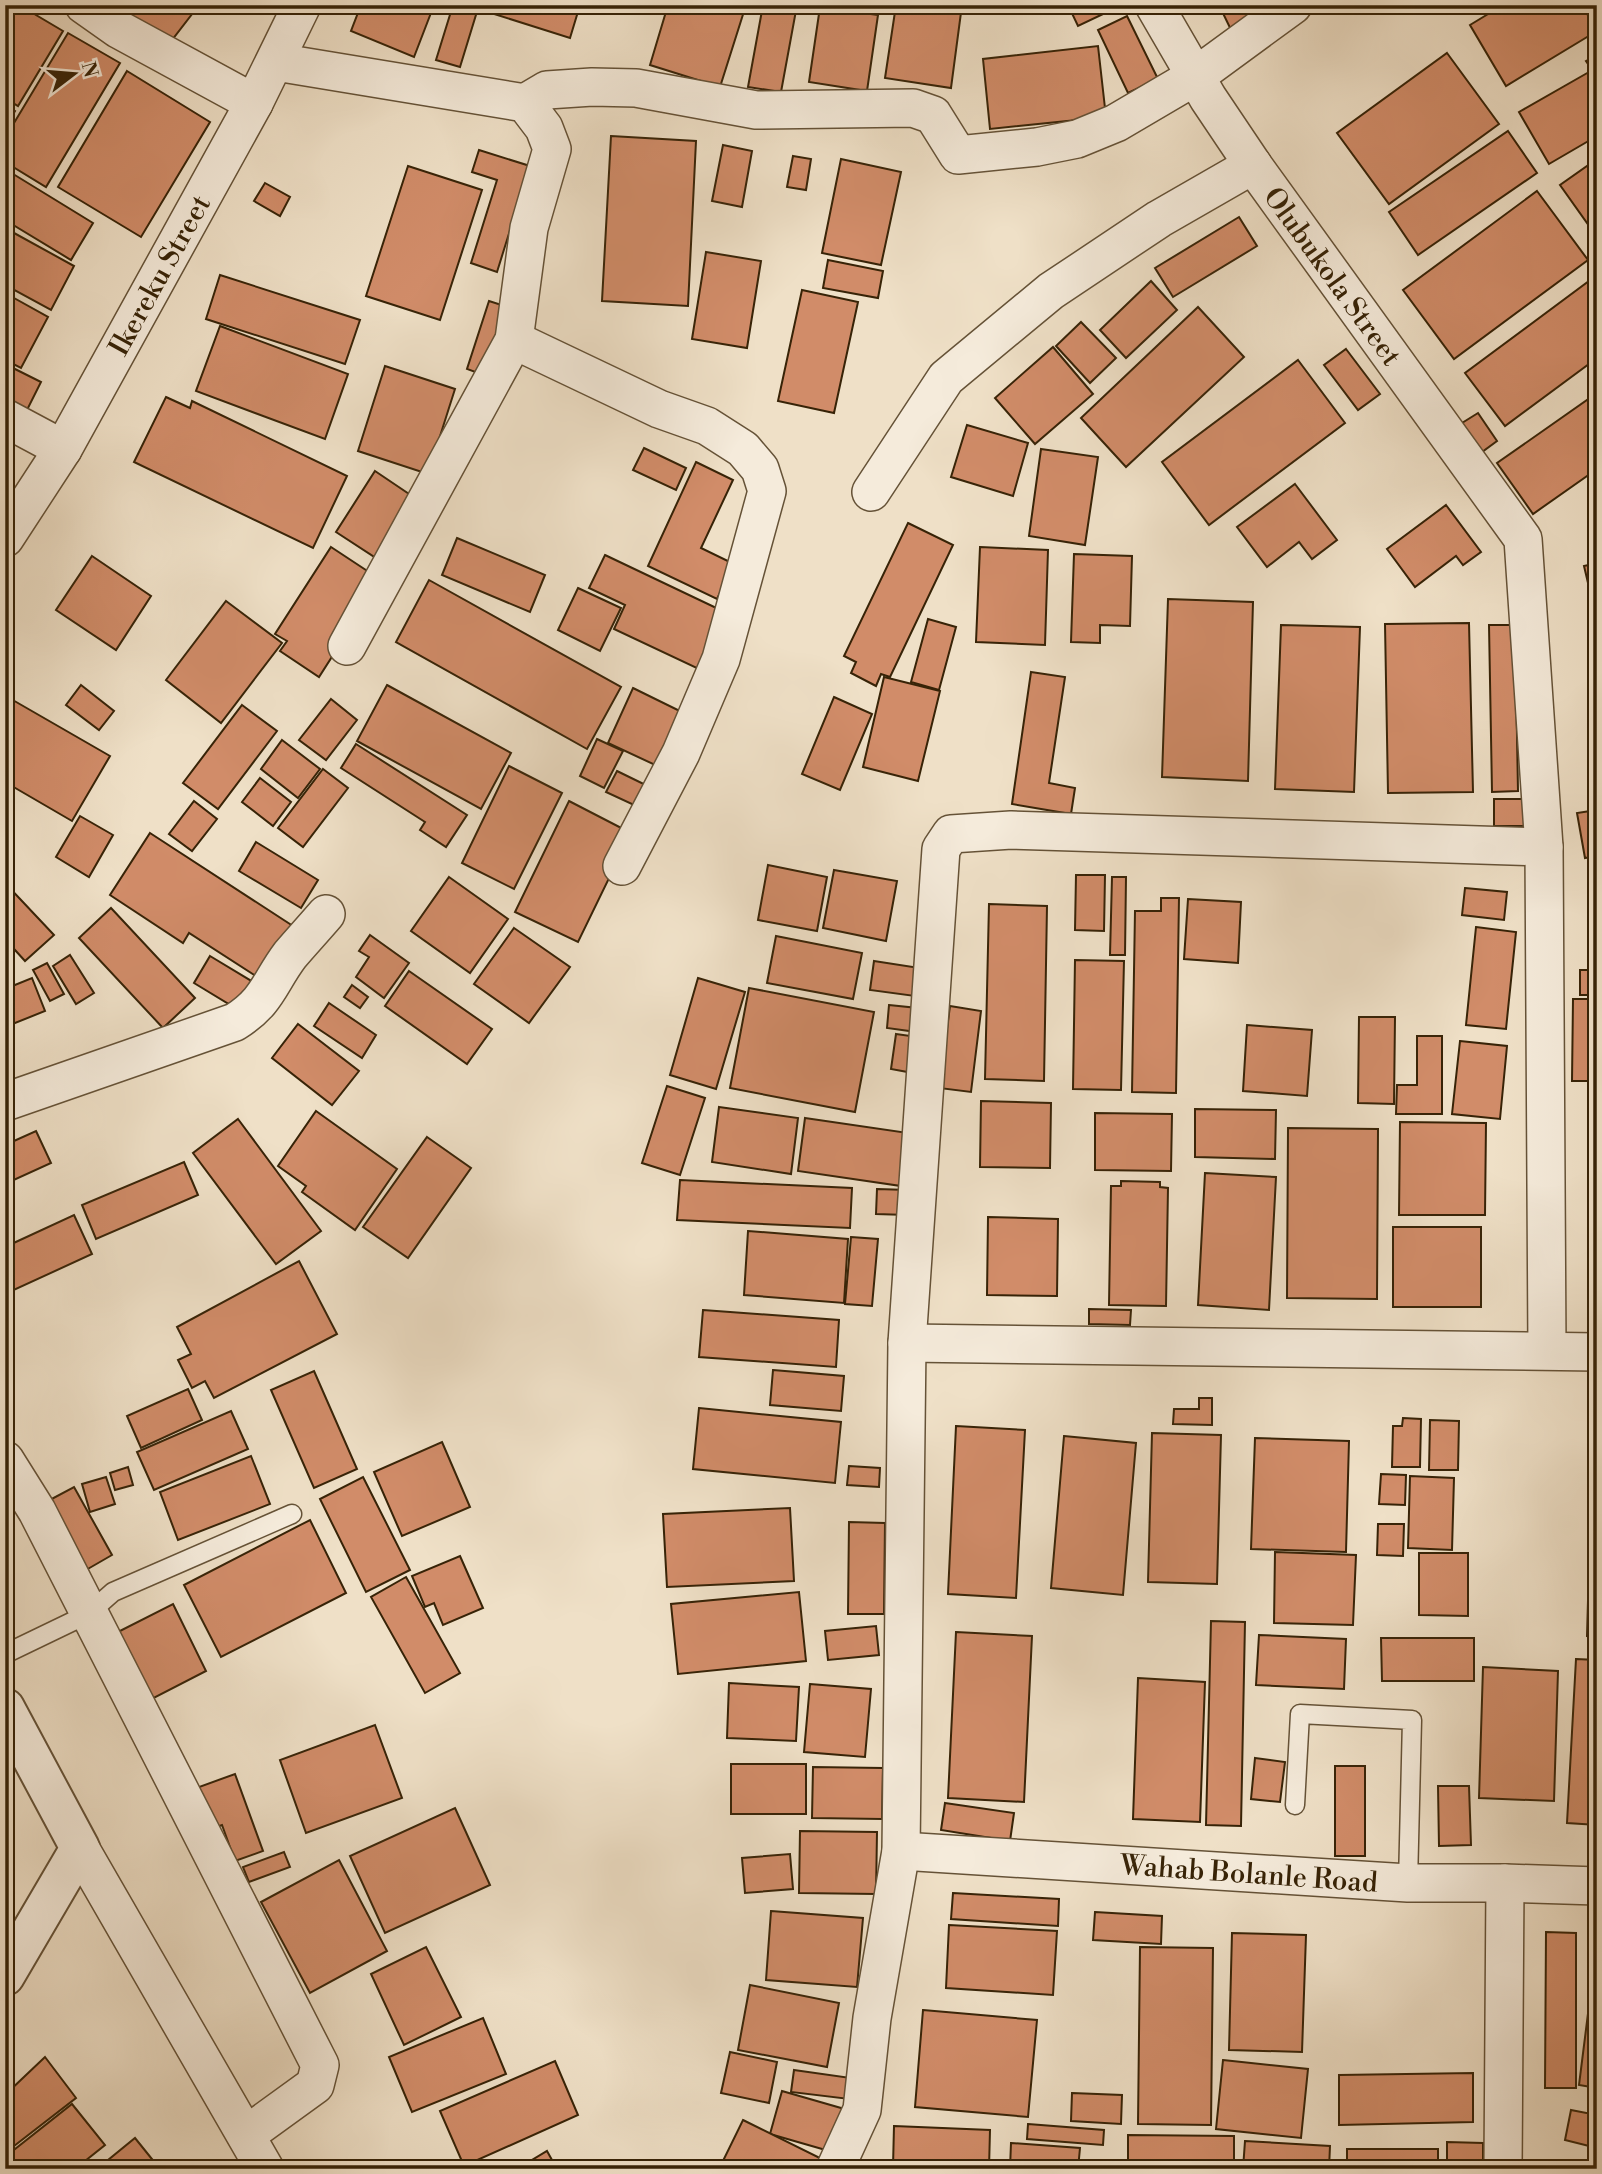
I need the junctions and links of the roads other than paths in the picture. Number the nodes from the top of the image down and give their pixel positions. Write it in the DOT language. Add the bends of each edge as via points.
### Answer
graph roads {
  1 [pos="84,5"];
  2 [pos="302,5"];
  3 [pos="1154,5"];
  4 [pos="1293,5"];
  5 [pos="276,62"];
  6 [pos="1202,87"];
  7 [pos="254,103"];
  8 [pos="525,103"];
  9 [pos="1253,165"];
  10 [pos="514,340"];
  11 [pos="5,418"];
  12 [pos="63,449"];
  13 [pos="871,492"];
  14 [pos="5,538"];
  15 [pos="347,646"];
  16 [pos="1544,847"];
  17 [pos="622,866"];
  18 [pos="326,914"];
  19 [pos="5,1101"];
  20 [pos="907,1343"];
  21 [pos="1547,1350"];
  22 [pos="1597,1352"];
  23 [pos="5,1460"];
  24 [pos="292,1514"];
  25 [pos="88,1614"];
  26 [pos="5,1654"];
  27 [pos="5,1708"];
  28 [pos="1295,1805"];
  29 [pos="80,1849"];
  30 [pos="901,1851"];
  31 [pos="1408,1883"];
  32 [pos="1505,1883"];
  33 [pos="1597,1886"];
  34 [pos="5,1976"];
  35 [pos="246,2135"];
  36 [pos="265,2169"];
  37 [pos="835,2169"];
  38 [pos="1503,2169"];
  1 -- 7 [label="street" via="118,29"];
  2 -- 5 [label="street, Ikereku Street"];
  3 -- 6 [label="street, Olubukola Street"];
  4 -- 6 [label="street"];
  5 -- 7 [label="street, Ikereku Street"];
  5 -- 8 [label="street"];
  6 -- 8 [label="street" via="1077,139 1037,148 958,155 933,115 913,107 756,110 636,88 592,87 547,90"];
  6 -- 9 [label="street, Olubukola Street"];
  7 -- 12 [label="street, Ikereku Street"];
  8 -- 10 [label="street" via="544,128 552,149 528,228"];
  9 -- 13 [label="street" via="1159,219 1051,291 946,378"];
  9 -- 16 [label="street, Olubukola Street" via="1523,539"];
  10 -- 15 [label="street"];
  10 -- 17 [label="street" via="659,409 707,426 743,449 760,469 767,491 721,659 681,753"];
  11 -- 12 [label="street"];
  12 -- 14 [label="street, Ikereku Street"];
  16 -- 20 [label="street" via="1011,830 951,834 941,849"];
  16 -- 21 [label="street"];
  18 -- 19 [label="street" via="253,1010 235,1022"];
  20 -- 21 [label="street"];
  20 -- 30 [label="street"];
  21 -- 22 [label="street"];
  23 -- 25 [label="street" via="37,1511"];
  24 -- 25 [label="lane" via="113,1592"];
  25 -- 26 [label="lane"];
  25 -- 35 [label="street" via="320,2064 315,2085"];
  27 -- 29 [label="street"];
  28 -- 31 [label="lane" via="1300,1714 1412,1720"];
  29 -- 34 [label="street"];
  29 -- 35 [label="street"];
  30 -- 31 [label="street, Wahab Bolanle Road"];
  30 -- 37 [label="street" via="872,2018 862,2110"];
  31 -- 32 [label="street, Wahab Bolanle Road"];
  32 -- 33 [label="street, Wahab Bolanle Road"];
  32 -- 38 [label="street"];
  35 -- 36 [label="street"];
}
